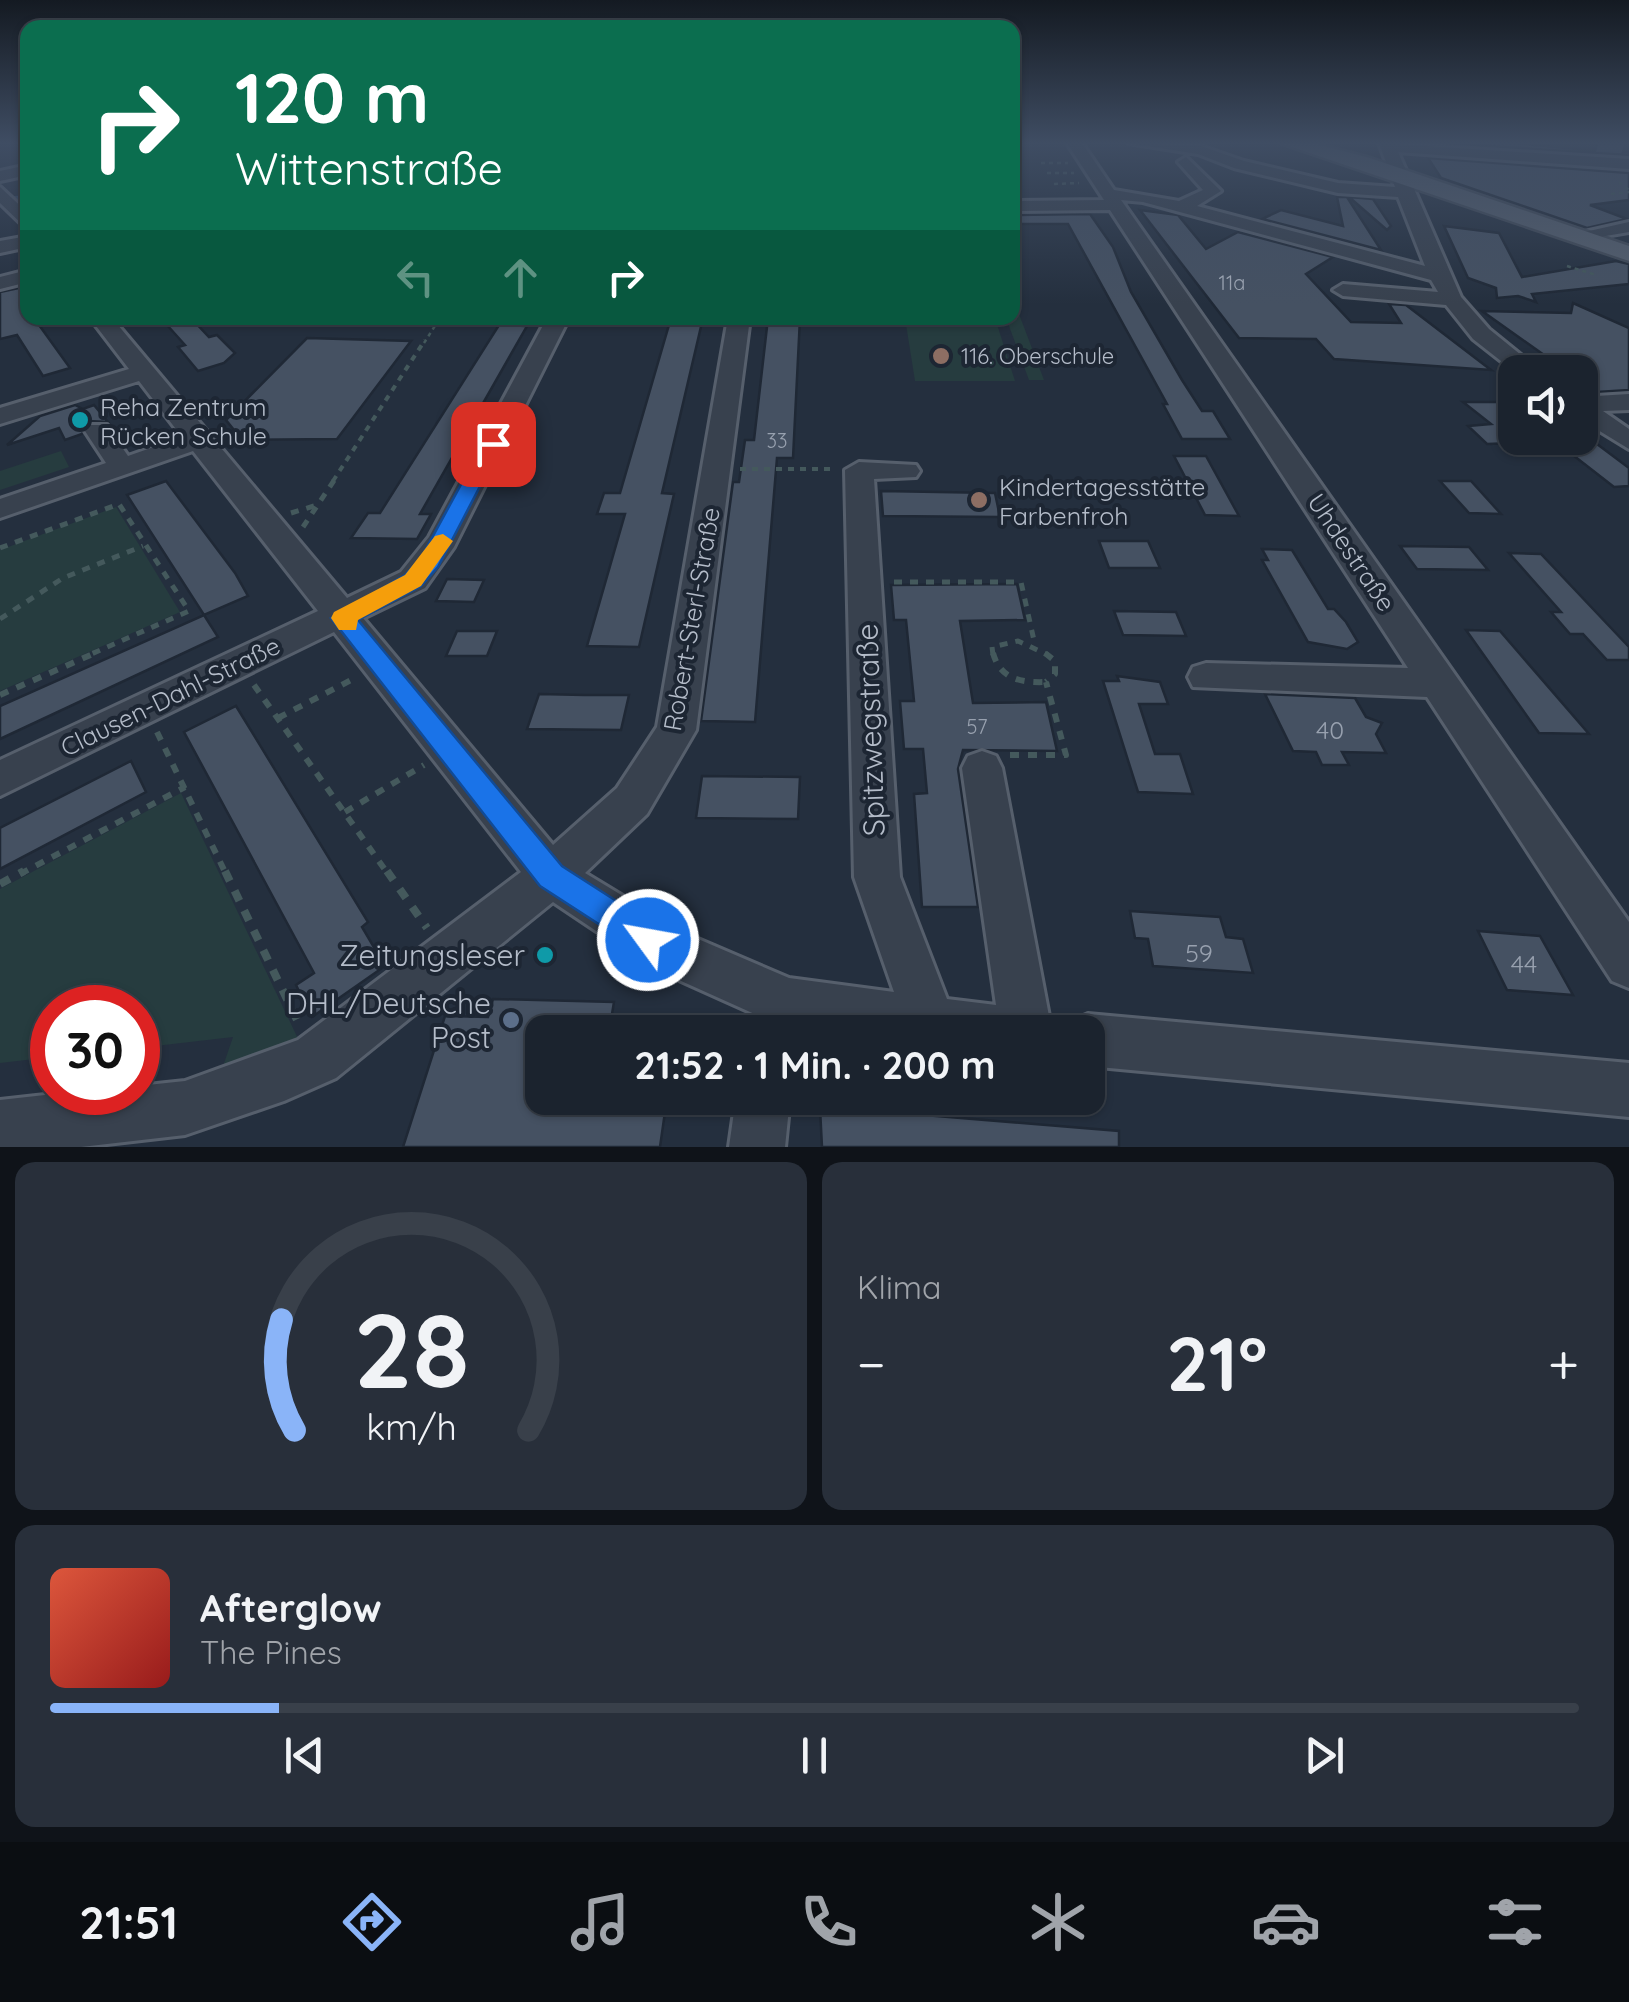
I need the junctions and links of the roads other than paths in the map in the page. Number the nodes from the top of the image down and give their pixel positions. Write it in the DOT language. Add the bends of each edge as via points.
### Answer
graph roads {
  1 [pos="1107,197"];
  2 [pos="1204,197"];
  3 [pos="1406,197"];
  4 [pos="1447,197"];
  5 [pos="1109,200"];
  6 [pos="1020,206"];
  7 [pos="1181,208"];
  8 [pos="15,213"];
  9 [pos="1629,227"];
  10 [pos="1576,236"];
  11 [pos="0,247"];
  12 [pos="1629,254"];
  13 [pos="1436,276"];
  14 [pos="1343,290"];
  15 [pos="1450,298"];
  16 [pos="107,325"];
  17 [pos="554,325"];
  18 [pos="738,325"];
  19 [pos="1508,355"];
  20 [pos="144,372"];
  21 [pos="1629,402"];
  22 [pos="1598,405"];
  23 [pos="0,416"];
  24 [pos="1598,419"];
  25 [pos="98,432"];
  26 [pos="200,440"];
  27 [pos="1629,441"];
  28 [pos="122,467"];
  29 [pos="906,470"];
  30 [pos="0,510"];
  31 [pos="343,618"];
  32 [pos="1206,677"];
  33 [pos="1440,683"];
  34 [pos="989,762"];
  35 [pos="0,779"];
  36 [pos="551,876"];
  37 [pos="1629,964"];
  38 [pos="779,1015"];
  39 [pos="928,1015"];
  40 [pos="1024,1015"];
  41 [pos="1105,1042"];
  42 [pos="1629,1090"];
  43 [pos="761,1115"];
  44 [pos="0,1128"];
  45 [pos="758,1147"];
  1 -- 5 [label="street, Uhdestraße"];
  2 -- 7 [label="street"];
  3 -- 13 [label="street"];
  4 -- 10 [label="main road"];
  5 -- 6 [label="street"];
  5 -- 7 [label="street" via="1144,197"];
  5 -- 33 [label="street, Uhdestraße"];
  7 -- 13 [label="street"];
  8 -- 11 [label="street"];
  9 -- 10 [label="street"];
  10 -- 12 [label="main road"];
  13 -- 15 [label="street"];
  14 -- 15 [label="street"];
  15 -- 19 [label="street" via="1466,322"];
  16 -- 20 [label="street"];
  17 -- 31 [label="street, Clausen-Dahl-Straße" via="430,562 413,580"];
  18 -- 36 [label="street, Robert-Sterl-Straße" via="676,730 632,802"];
  20 -- 23 [label="street"];
  20 -- 26 [label="street"];
  21 -- 22 [label="street"];
  24 -- 27 [label="street"];
  25 -- 28 [label="street"];
  26 -- 28 [label="street"];
  26 -- 31 [label="street"];
  28 -- 30 [label="street"];
  29 -- 39 [label="street, Spitzwegstraße" via="859,470 876,877"];
  31 -- 35 [label="street, Clausen-Dahl-Straße"];
  31 -- 36 [label="street"];
  32 -- 33 [label="street"];
  33 -- 37 [label="street, Uhdestraße"];
  34 -- 40 [label="street"];
  36 -- 38 [label="street"];
  36 -- 44 [label="street" via="317,1059 185,1108"];
  41 -- 42 [label="street"];
  43 -- 45 [label="street"];
}
